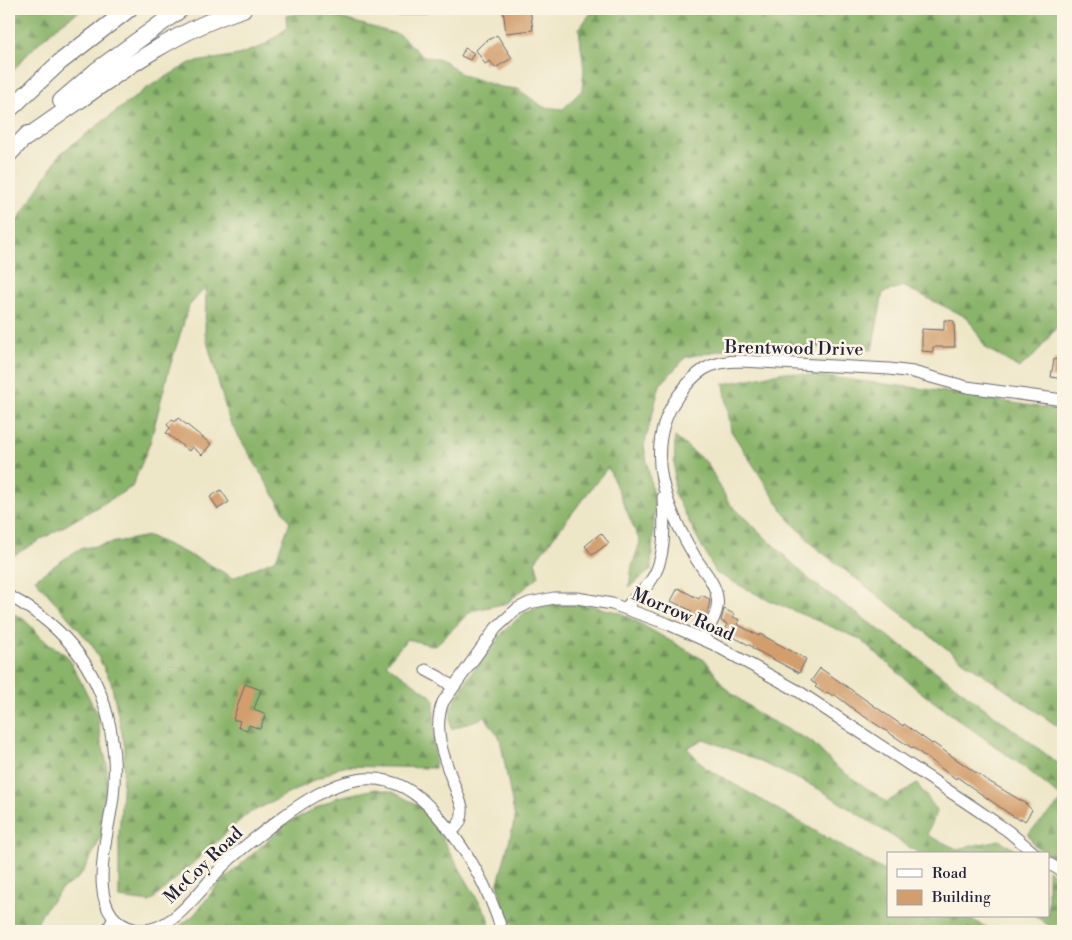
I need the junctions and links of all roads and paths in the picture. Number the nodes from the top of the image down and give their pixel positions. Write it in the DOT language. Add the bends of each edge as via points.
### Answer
graph roads {
  1 [pos="130,9"];
  2 [pos="181,9"];
  3 [pos="243,9"];
  4 [pos="392,9"];
  5 [pos="427,9"];
  6 [pos="9,110"];
  7 [pos="21,141"];
  8 [pos="9,154"];
  9 [pos="1063,400"];
  10 [pos="663,488"];
  11 [pos="9,596"];
  12 [pos="626,608"];
  13 [pos="702,639"];
  14 [pos="426,670"];
  15 [pos="453,687"];
  16 [pos="451,832"];
  17 [pos="1033,852"];
  18 [pos="1050,864"];
  19 [pos="1063,872"];
  20 [pos="114,918"];
  21 [pos="107,931"];
  22 [pos="502,931"];
  1 -- 6 [label="highway" via="60,62"];
  2 -- 7 [label="highway" via="97,70"];
  3 -- 7 [label="highway" via="148,53"];
  4 -- 5 [label="street"];
  7 -- 8 [label="highway"];
  9 -- 10 [label="street, Brentwood Drive" via="966,387 913,372 889,369 741,361 718,363 692,377 668,414 660,448"];
  10 -- 12 [label="street" via="664,537 660,558 650,582"];
  10 -- 13 [label="street, Brentwood Drive" via="687,543 718,597 716,613"];
  11 -- 20 [label="street" via="48,621 71,643 103,700 112,738 115,776 102,886 107,909"];
  12 -- 13 [label="street, Morrow Road"];
  12 -- 15 [label="street, Morrow Road" via="578,598 529,603 496,628"];
  13 -- 17 [label="street, Morrow Road" via="815,701 1008,831"];
  14 -- 15 [label="street"];
  15 -- 16 [label="street, Morrow Road" via="443,702 438,724 443,753 462,807 461,820"];
  16 -- 20 [label="street, McCoy Road" via="421,798 396,784 369,779 343,782 311,798 252,840 163,926 153,930 135,930"];
  16 -- 22 [label="street, McCoy Road" via="482,882"];
  18 -- 19 [label="street"];
  20 -- 21 [label="street"];
}
